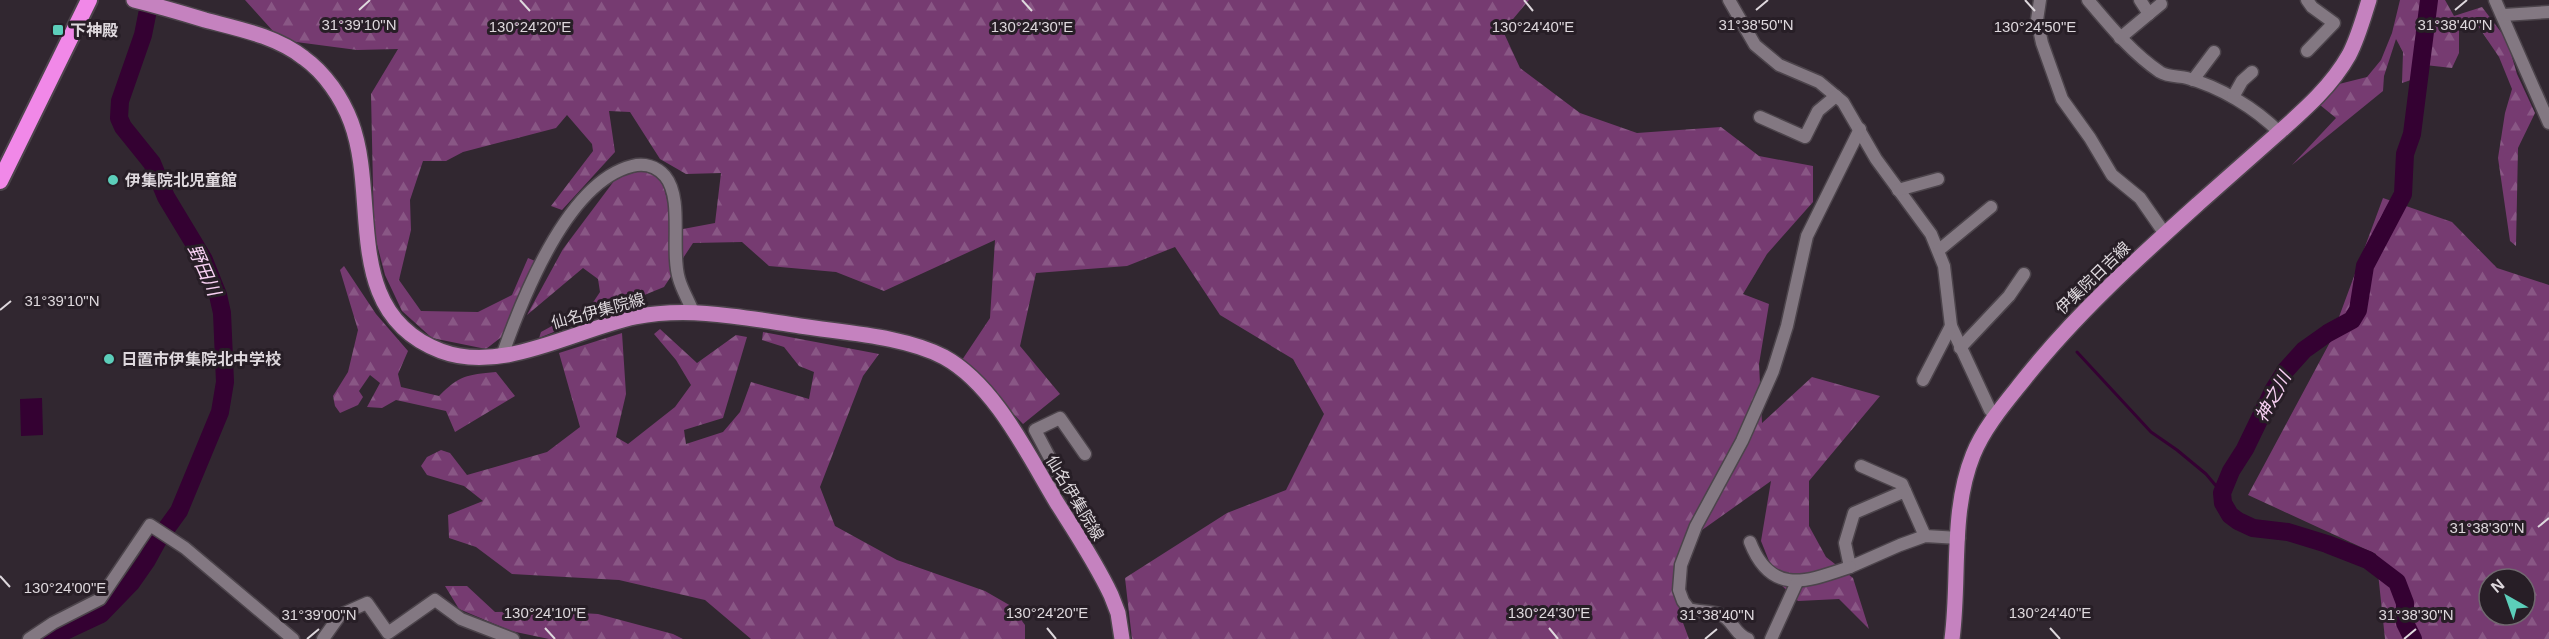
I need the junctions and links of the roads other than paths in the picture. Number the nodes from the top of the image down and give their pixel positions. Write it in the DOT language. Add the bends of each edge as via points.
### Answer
graph roads {
  1 [pos="89,0"];
  2 [pos="1729,0"];
  3 [pos="2040,0"];
  4 [pos="2088,0"];
  5 [pos="2140,0"];
  6 [pos="2307,0"];
  7 [pos="2369,0"];
  8 [pos="2495,0"];
  9 [pos="137,1"];
  10 [pos="2161,4"];
  11 [pos="2549,12"];
  12 [pos="2149,14"];
  13 [pos="2504,15"];
  14 [pos="2120,38"];
  15 [pos="2307,51"];
  16 [pos="2214,52"];
  17 [pos="2252,72"];
  18 [pos="2193,80"];
  19 [pos="1836,96"];
  20 [pos="2233,97"];
  21 [pos="1760,117"];
  22 [pos="2549,123"];
  23 [pos="1860,129"];
  24 [pos="2279,132"];
  25 [pos="1938,179"];
  26 [pos="0,181"];
  27 [pos="1898,190"];
  28 [pos="1991,207"];
  29 [pos="2165,234"];
  30 [pos="1939,250"];
  31 [pos="2024,274"];
  32 [pos="693,312"];
  33 [pos="1951,326"];
  34 [pos="1960,348"];
  35 [pos="502,356"];
  36 [pos="1923,380"];
  37 [pos="1997,416"];
  38 [pos="1085,454"];
  39 [pos="1861,466"];
  40 [pos="1905,491"];
  41 [pos="1052,494"];
  42 [pos="1925,536"];
  43 [pos="1959,538"];
  44 [pos="1750,542"];
  45 [pos="1850,567"];
  46 [pos="1797,582"];
  47 [pos="486,635"];
  48 [pos="390,636"];
  49 [pos="29,639"];
  50 [pos="293,639"];
  51 [pos="323,639"];
  52 [pos="513,639"];
  53 [pos="1122,639"];
  54 [pos="1748,639"];
  55 [pos="1771,639"];
  56 [pos="1952,639"];
  1 -- 26 [label="highway"];
  2 -- 19 [label="street" via="1755,45 1779,65 1819,82"];
  3 -- 29 [label="street" via="2037,20 2062,99 2112,175 2140,198"];
  4 -- 14 [label="street"];
  5 -- 12 [label="street"];
  6 -- 15 [label="street" via="2334,22"];
  7 -- 24 [label="main road, 伊集院日吉線" via="2362,26 2333,79"];
  8 -- 13 [label="street"];
  9 -- 35 [label="main road, 仙名伊集院線" via="258,34 292,49 315,67 335,91 352,123 360,161 368,256 387,308 409,333 442,352 473,358"];
  10 -- 12 [label="street"];
  11 -- 13 [label="street"];
  12 -- 14 [label="street"];
  13 -- 22 [label="street"];
  14 -- 18 [label="street" via="2162,74"];
  16 -- 18 [label="street"];
  17 -- 20 [label="street"];
  18 -- 20 [label="street"];
  19 -- 21 [label="street" via="1818,111 1805,137"];
  19 -- 23 [label="street"];
  20 -- 24 [label="street"];
  23 -- 27 [label="street"];
  23 -- 54 [label="street" via="1807,236 1773,372 1742,441 1696,526 1681,565 1678,590 1689,609 1719,614 1732,623 1741,637"];
  24 -- 29 [label="main road, 伊集院日吉線"];
  25 -- 27 [label="street"];
  27 -- 30 [label="street"];
  28 -- 30 [label="street"];
  29 -- 37 [label="main road, 伊集院日吉線" via="2072,321"];
  30 -- 33 [label="street"];
  31 -- 34 [label="street" via="2009,296"];
  32 -- 35 [label="main road, 仙名伊集院線" via="633,318"];
  32 -- 35 [label="street" via="679,280 674,202 669,184 654,167 642,164 620,168 584,198 560,228 536,270"];
  32 -- 41 [label="main road, 仙名伊集院線" via="890,340 942,356 967,373 991,399"];
  33 -- 34 [label="street"];
  33 -- 36 [label="street"];
  34 -- 37 [label="street" via="1990,410"];
  37 -- 43 [label="main road, 伊集院日吉線" via="1972,456 1965,480"];
  38 -- 41 [label="street" via="1060,418 1035,430 1061,479"];
  39 -- 40 [label="street" via="1902,484"];
  40 -- 42 [label="street"];
  40 -- 45 [label="street" via="1854,513 1845,543"];
  41 -- 53 [label="main road, 仙名伊集院線" via="1112,595"];
  42 -- 43 [label="street"];
  42 -- 45 [label="street"];
  43 -- 56 [label="main road, 伊集院日吉線"];
  44 -- 46 [label="street" via="1763,566 1777,578"];
  45 -- 46 [label="street"];
  46 -- 55 [label="street"];
  47 -- 48 [label="street" via="435,600"];
  47 -- 52 [label="street"];
  48 -- 51 [label="street" via="367,603 340,615"];
  49 -- 50 [label="street" via="100,599 150,525 175,541"];
}
